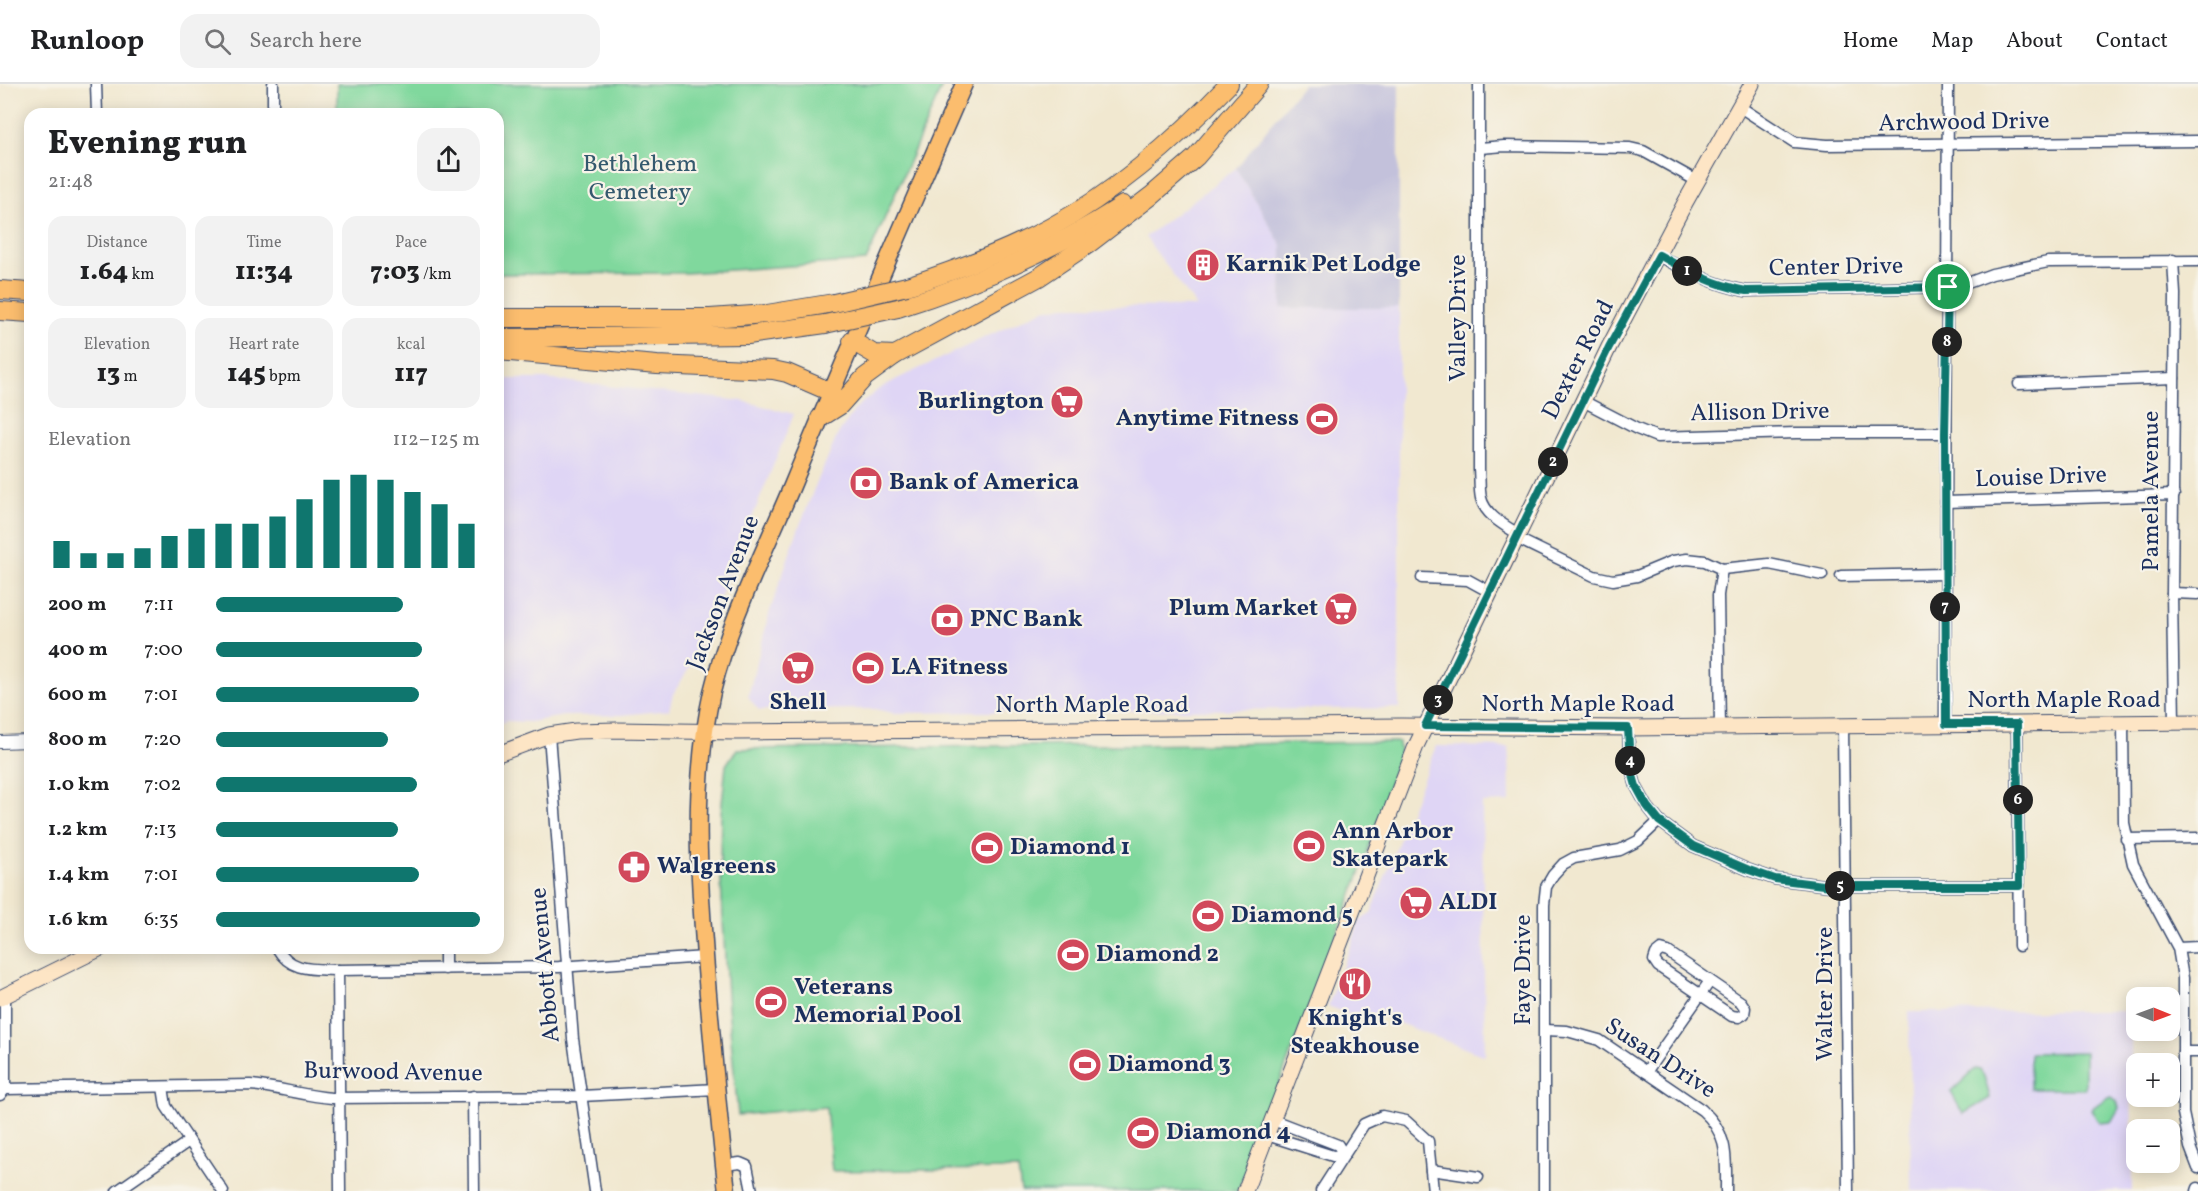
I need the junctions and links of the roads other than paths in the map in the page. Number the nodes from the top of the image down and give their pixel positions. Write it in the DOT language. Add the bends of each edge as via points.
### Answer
graph roads {
  1 [pos="96,84"];
  2 [pos="273,84"];
  3 [pos="964,84"];
  4 [pos="1220,84"];
  5 [pos="1229,84"];
  6 [pos="1479,84"];
  7 [pos="1752,84"];
  8 [pos="1948,84"];
  9 [pos="1253,91"];
  10 [pos="1740,107"];
  11 [pos="97,108"];
  12 [pos="273,108"];
  13 [pos="1200,116"];
  14 [pos="2198,141"];
  15 [pos="1946,145"];
  16 [pos="1480,148"];
  17 [pos="1697,181"];
  18 [pos="1659,255"];
  19 [pos="2174,260"];
  20 [pos="2198,261"];
  21 [pos="1948,287"];
  22 [pos="0,290"];
  23 [pos="24,292"];
  24 [pos="0,311"];
  25 [pos="24,313"];
  26 [pos="504,318"];
  27 [pos="504,338"];
  28 [pos="852,341"];
  29 [pos="504,352"];
  30 [pos="895,355"];
  31 [pos="2174,378"];
  32 [pos="2019,384"];
  33 [pos="831,392"];
  34 [pos="1583,401"];
  35 [pos="820,418"];
  36 [pos="1945,433"];
  37 [pos="2174,495"];
  38 [pos="1946,502"];
  39 [pos="1517,536"];
  40 [pos="1722,569"];
  41 [pos="1945,574"];
  42 [pos="1822,575"];
  43 [pos="1841,576"];
  44 [pos="1422,578"];
  45 [pos="1490,592"];
  46 [pos="2172,593"];
  47 [pos="2198,594"];
  48 [pos="2198,722"];
  49 [pos="2123,723"];
  50 [pos="2174,723"];
  51 [pos="1946,724"];
  52 [pos="2017,724"];
  53 [pos="1425,726"];
  54 [pos="1843,726"];
  55 [pos="1628,728"];
  56 [pos="1720,728"];
  57 [pos="706,730"];
  58 [pos="549,735"];
  59 [pos="24,741"];
  60 [pos="0,742"];
  61 [pos="504,752"];
  62 [pos="1659,821"];
  63 [pos="2198,838"];
  64 [pos="2126,839"];
  65 [pos="1846,886"];
  66 [pos="2019,886"];
  67 [pos="2019,946"];
  68 [pos="2198,947"];
  69 [pos="2178,948"];
  70 [pos="89,954"];
  71 [pos="280,954"];
  72 [pos="445,954"];
  73 [pos="705,957"];
  74 [pos="566,967"];
  75 [pos="445,969"];
  76 [pos="338,970"];
  77 [pos="1710,981"];
  78 [pos="1700,994"];
  79 [pos="2,997"];
  80 [pos="1545,1030"];
  81 [pos="2183,1052"];
  82 [pos="2198,1052"];
  83 [pos="1646,1072"];
  84 [pos="162,1087"];
  85 [pos="717,1089"];
  86 [pos="2,1092"];
  87 [pos="473,1096"];
  88 [pos="581,1096"];
  89 [pos="340,1098"];
  90 [pos="1273,1120"];
  91 [pos="1267,1135"];
  92 [pos="189,1142"];
  93 [pos="1344,1155"];
  94 [pos="724,1165"];
  95 [pos="2198,1168"];
  96 [pos="1431,1170"];
  97 [pos="1478,1177"];
  98 [pos="117,1191"];
  99 [pos="223,1191"];
  100 [pos="340,1191"];
  101 [pos="474,1191"];
  102 [pos="595,1191"];
  103 [pos="727,1191"];
  104 [pos="752,1191"];
  105 [pos="1245,1191"];
  106 [pos="1321,1191"];
  107 [pos="1433,1191"];
  108 [pos="1544,1191"];
  109 [pos="1726,1191"];
  110 [pos="1848,1191"];
  1 -- 11 [label="street"];
  2 -- 12 [label="street"];
  3 -- 28 [label="main road, Jackson Avenue"];
  4 -- 13 [label="highway"];
  5 -- 13 [label="highway"];
  6 -- 16 [label="street, Valley Drive"];
  7 -- 10 [label="main road, Dexter Road"];
  8 -- 15 [label="street"];
  9 -- 27 [label="highway, bridge" via="1192,149 1122,206 1008,269 971,284 898,308 748,335"];
  9 -- 30 [label="highway" via="1196,157 1087,245 1039,277"];
  10 -- 15 [label="street, Archwood Drive" via="1794,142"];
  10 -- 17 [label="main road, Dexter Road"];
  13 -- 26 [label="highway, bridge" via="1120,183 1051,227 962,268 907,286 767,314 710,318"];
  14 -- 15 [label="street, Archwood Drive"];
  15 -- 21 [label="street"];
  16 -- 17 [label="street" via="1630,147"];
  16 -- 39 [label="street, Valley Drive" via="1481,497 1491,515"];
  17 -- 18 [label="main road, Dexter Road"];
  18 -- 21 [label="street, Center Drive" via="1692,274 1746,291"];
  18 -- 34 [label="main road, Dexter Road"];
  19 -- 20 [label="street, Center Drive"];
  19 -- 21 [label="street, Center Drive" via="2048,262"];
  19 -- 31 [label="street, Pamela Avenue"];
  21 -- 36 [label="street"];
  22 -- 23 [label="highway"];
  24 -- 25 [label="highway"];
  28 -- 30 [label="highway" via="874,354"];
  28 -- 33 [label="main road, Jackson Avenue"];
  29 -- 33 [label="highway" via="773,370"];
  30 -- 35 [label="highway" via="865,377 839,406"];
  31 -- 32 [label="street"];
  31 -- 37 [label="street, Pamela Avenue"];
  33 -- 35 [label="main road, Jackson Avenue"];
  34 -- 36 [label="street, Allison Drive" via="1657,437"];
  34 -- 39 [label="main road, Dexter Road"];
  35 -- 57 [label="main road, Jackson Avenue" via="729,636 712,692"];
  36 -- 38 [label="street"];
  37 -- 38 [label="street, Louise Drive"];
  37 -- 46 [label="street, Pamela Avenue"];
  38 -- 41 [label="street"];
  39 -- 40 [label="street" via="1594,576 1637,576 1687,559 1705,561"];
  39 -- 45 [label="main road, Dexter Road"];
  40 -- 42 [label="street" via="1769,564"];
  40 -- 56 [label="street" via="1718,596"];
  41 -- 43 [label="street"];
  41 -- 51 [label="street"];
  44 -- 45 [label="street" via="1468,580"];
  45 -- 53 [label="main road, Dexter Road"];
  46 -- 47 [label="street"];
  46 -- 50 [label="street, Pamela Avenue"];
  48 -- 50 [label="main road, North Maple Road"];
  49 -- 50 [label="main road, North Maple Road"];
  49 -- 52 [label="main road, North Maple Road"];
  49 -- 64 [label="street"];
  51 -- 52 [label="main road, North Maple Road"];
  51 -- 54 [label="main road, North Maple Road"];
  52 -- 66 [label="street"];
  53 -- 55 [label="main road, North Maple Road"];
  53 -- 57 [label="main road, North Maple Road"];
  53 -- 90 [label="main road, Dexter Road"];
  54 -- 56 [label="main road, North Maple Road"];
  54 -- 65 [label="street, Walter Drive"];
  55 -- 56 [label="main road, North Maple Road"];
  55 -- 62 [label="street" via="1630,765 1636,786"];
  57 -- 58 [label="main road, North Maple Road" via="576,731"];
  57 -- 73 [label="main road, Jackson Avenue" via="699,847"];
  58 -- 61 [label="main road, North Maple Road"];
  58 -- 74 [label="street, Abbott Avenue"];
  59 -- 60 [label="street"];
  62 -- 65 [label="street" via="1693,846 1749,870 1798,883"];
  62 -- 80 [label="street, Faye Drive" via="1638,841 1620,850 1574,858 1563,864 1546,887"];
  63 -- 64 [label="street"];
  64 -- 69 [label="street" via="2133,864"];
  65 -- 66 [label="street"];
  65 -- 110 [label="street, Walter Drive"];
  66 -- 67 [label="street"];
  68 -- 69 [label="street"];
  69 -- 81 [label="street" via="2183,978"];
  70 -- 79 [label="main road"];
  71 -- 76 [label="street" via="296,966"];
  72 -- 75 [label="street"];
  73 -- 74 [label="street"];
  73 -- 85 [label="main road, Jackson Avenue"];
  74 -- 75 [label="street"];
  74 -- 88 [label="street, Abbott Avenue"];
  75 -- 76 [label="street"];
  76 -- 89 [label="street"];
  77 -- 78 [label="street"];
  77 -- 78 [label="street" via="1742,1002 1744,1014 1732,1016"];
  77 -- 78 [label="street" via="1668,952 1661,950 1656,954 1658,966"];
  78 -- 83 [label="street"];
  79 -- 86 [label="street"];
  80 -- 83 [label="street, Susan Drive" via="1567,1031 1599,1040"];
  80 -- 108 [label="street, Faye Drive"];
  81 -- 82 [label="street"];
  81 -- 95 [label="street" via="2183,1113"];
  83 -- 109 [label="street, Susan Drive" via="1714,1120 1725,1146"];
  84 -- 86 [label="street, Burwood Avenue"];
  84 -- 89 [label="street, Burwood Avenue" via="270,1086 310,1096"];
  84 -- 92 [label="street" via="166,1106"];
  85 -- 88 [label="street, Burwood Avenue"];
  85 -- 94 [label="main road, Jackson Avenue"];
  87 -- 88 [label="street, Burwood Avenue"];
  87 -- 89 [label="street, Burwood Avenue"];
  87 -- 101 [label="street"];
  88 -- 102 [label="street, Abbott Avenue"];
  89 -- 100 [label="street"];
  90 -- 91 [label="main road, Dexter Road"];
  90 -- 93 [label="street" via="1338,1145"];
  91 -- 93 [label="street" via="1333,1156"];
  91 -- 105 [label="main road, Dexter Road"];
  92 -- 98 [label="street"];
  92 -- 99 [label="street"];
  93 -- 96 [label="street" via="1364,1124 1382,1116 1406,1120 1428,1141"];
  93 -- 106 [label="street"];
  94 -- 103 [label="main road, Jackson Avenue"];
  94 -- 104 [label="street" via="747,1166"];
  96 -- 97 [label="street"];
  96 -- 107 [label="street"];
}
